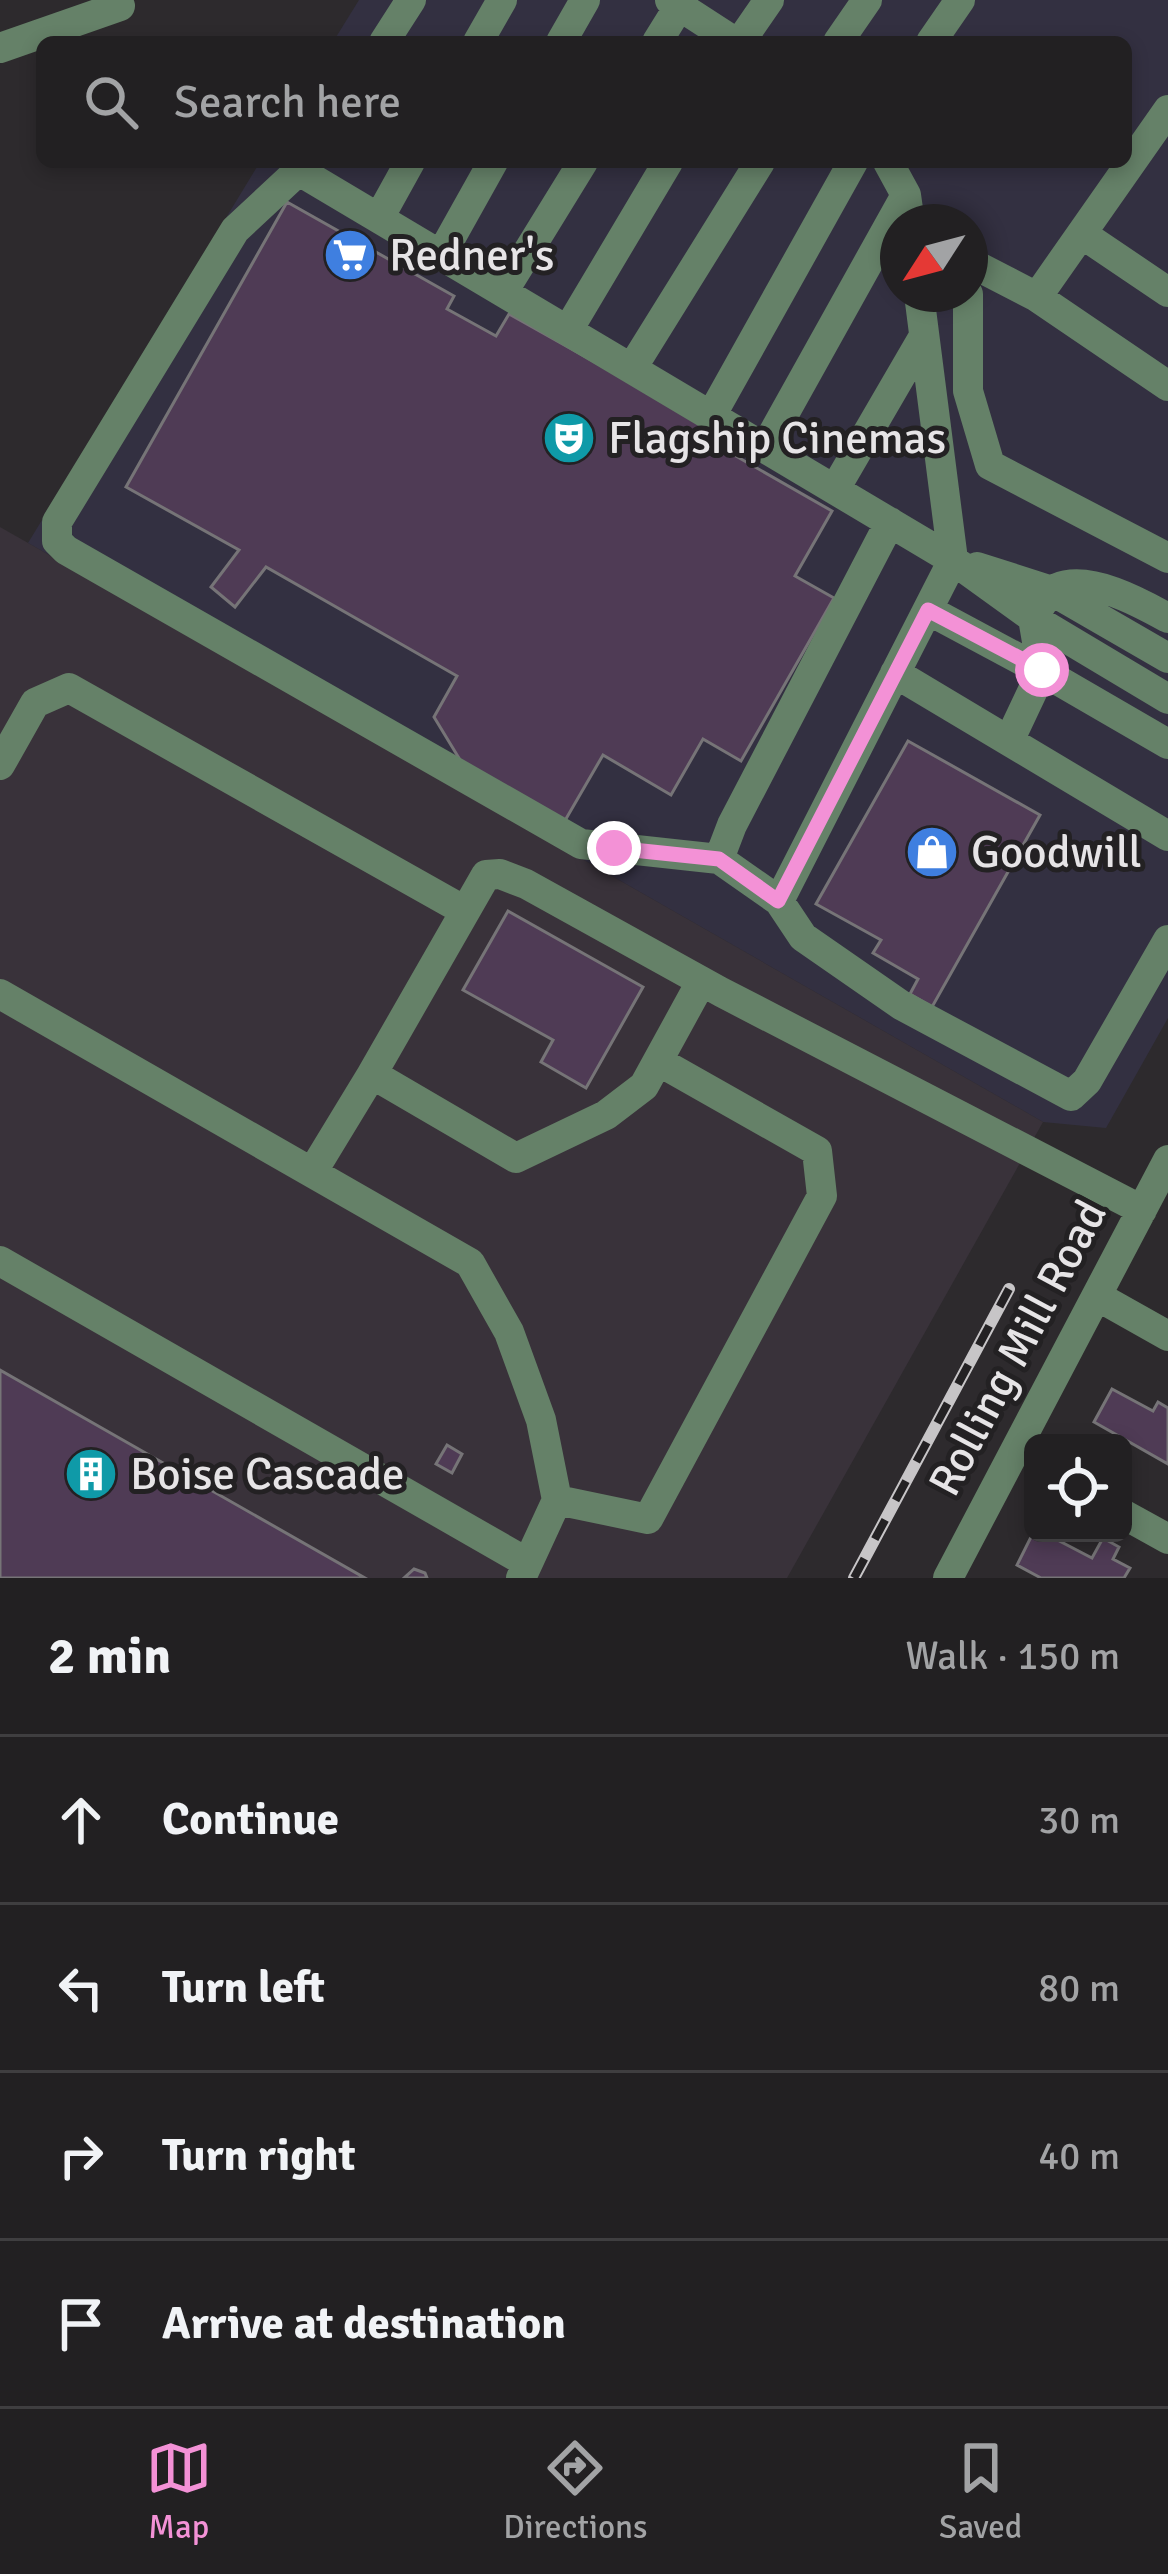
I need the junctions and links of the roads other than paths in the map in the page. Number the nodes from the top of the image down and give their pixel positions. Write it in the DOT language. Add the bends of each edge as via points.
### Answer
graph roads {
  1 [pos="410,0"];
  2 [pos="502,0"];
  3 [pos="585,0"];
  4 [pos="769,0"];
  5 [pos="867,0"];
  6 [pos="960,0"];
  7 [pos="677,2"];
  8 [pos="120,5"];
  9 [pos="388,36"];
  10 [pos="481,36"];
  11 [pos="564,36"];
  12 [pos="660,36"];
  13 [pos="729,36"];
  14 [pos="742,36"];
  15 [pos="842,36"];
  16 [pos="936,36"];
  17 [pos="0,49"];
  18 [pos="1168,110"];
  19 [pos="1132,162"];
  20 [pos="303,168"];
  21 [pos="305,168"];
  22 [pos="407,168"];
  23 [pos="491,168"];
  24 [pos="579,168"];
  25 [pos="664,168"];
  26 [pos="756,168"];
  27 [pos="850,168"];
  28 [pos="891,168"];
  29 [pos="1128,168"];
  30 [pos="906,204"];
  31 [pos="379,218"];
  32 [pos="1082,234"];
  33 [pos="441,255"];
  34 [pos="880,256"];
  35 [pos="988,272"];
  36 [pos="503,292"];
  37 [pos="1168,292"];
  38 [pos="1037,297"];
  39 [pos="921,312"];
  40 [pos="968,312"];
  41 [pos="568,331"];
  42 [pos="924,336"];
  43 [pos="632,368"];
  44 [pos="1168,386"];
  45 [pos="711,416"];
  46 [pos="765,448"];
  47 [pos="835,489"];
  48 [pos="890,522"];
  49 [pos="1168,558"];
  50 [pos="953,560"];
  51 [pos="1052,591"];
  52 [pos="928,610"];
  53 [pos="1033,618"];
  54 [pos="1168,618"];
  55 [pos="1168,658"];
  56 [pos="1042,670"];
  57 [pos="896,673"];
  58 [pos="1168,699"];
  59 [pos="1009,741"];
  60 [pos="1168,744"];
  61 [pos="0,764"];
  62 [pos="1168,836"];
  63 [pos="719,859"];
  64 [pos="778,901"];
  65 [pos="465,910"];
  66 [pos="1168,940"];
  67 [pos="701,982"];
  68 [pos="0,994"];
  69 [pos="658,1060"];
  70 [pos="372,1074"];
  71 [pos="1168,1160"];
  72 [pos="313,1172"];
  73 [pos="1142,1210"];
  74 [pos="0,1261"];
  75 [pos="1096,1296"];
  76 [pos="1168,1336"];
  77 [pos="1023,1458"];
  78 [pos="557,1500"];
  79 [pos="1132,1519"];
  80 [pos="1168,1539"];
  81 [pos="524,1570"];
  82 [pos="948,1578"];
  1 -- 9 [label="street"];
  2 -- 10 [label="street"];
  3 -- 11 [label="street"];
  4 -- 14 [label="street"];
  5 -- 15 [label="street"];
  6 -- 16 [label="street"];
  7 -- 12 [label="street"];
  7 -- 13 [label="street"];
  8 -- 17 [label="street"];
  18 -- 19 [label="street"];
  20 -- 63 [label="street" via="236,230 57,522 57,541 581,844"];
  21 -- 31 [label="street"];
  22 -- 31 [label="street"];
  23 -- 33 [label="street"];
  24 -- 36 [label="street"];
  25 -- 41 [label="street"];
  26 -- 43 [label="street"];
  27 -- 45 [label="street"];
  28 -- 30 [label="street"];
  29 -- 32 [label="street"];
  31 -- 33 [label="street"];
  32 -- 37 [label="street"];
  32 -- 38 [label="street"];
  33 -- 36 [label="street"];
  34 -- 46 [label="street"];
  35 -- 38 [label="street"];
  36 -- 41 [label="street"];
  38 -- 44 [label="street"];
  39 -- 42 [label="street"];
  40 -- 49 [label="street" via="968,391 990,465"];
  41 -- 43 [label="street"];
  42 -- 47 [label="street"];
  42 -- 50 [label="street"];
  43 -- 45 [label="street"];
  45 -- 46 [label="street"];
  46 -- 47 [label="street"];
  47 -- 48 [label="street"];
  48 -- 50 [label="street"];
  48 -- 63 [label="street"];
  50 -- 51 [label="street"];
  50 -- 52 [label="street"];
  50 -- 53 [label="street"];
  51 -- 53 [label="street"];
  51 -- 54 [label="street" via="1114,589"];
  51 -- 55 [label="street"];
  52 -- 56 [label="street"];
  52 -- 57 [label="street"];
  53 -- 56 [label="street"];
  53 -- 58 [label="street"];
  56 -- 59 [label="street"];
  56 -- 60 [label="street"];
  57 -- 59 [label="street"];
  57 -- 64 [label="street"];
  59 -- 62 [label="street"];
  61 -- 65 [label="street" via="34,703 69,688"];
  63 -- 64 [label="street"];
  64 -- 66 [label="street" via="803,937 901,1005 1071,1096 1087,1082"];
  65 -- 67 [label="street" via="486,875 500,874"];
  65 -- 70 [label="street"];
  67 -- 69 [label="street"];
  67 -- 73 [label="street"];
  68 -- 72 [label="street"];
  69 -- 70 [label="street" via="644,1086 606,1115 516,1158"];
  69 -- 78 [label="street" via="817,1150 822,1196 648,1519"];
  70 -- 72 [label="street"];
  71 -- 73 [label="street, Rolling Mill Road"];
  72 -- 78 [label="street" via="470,1263 517,1354"];
  73 -- 75 [label="street, Rolling Mill Road"];
  74 -- 81 [label="street"];
  75 -- 76 [label="street"];
  75 -- 77 [label="street, Rolling Mill Road"];
  77 -- 82 [label="street, Rolling Mill Road"];
  78 -- 81 [label="street"];
  79 -- 80 [label="street"];
}
